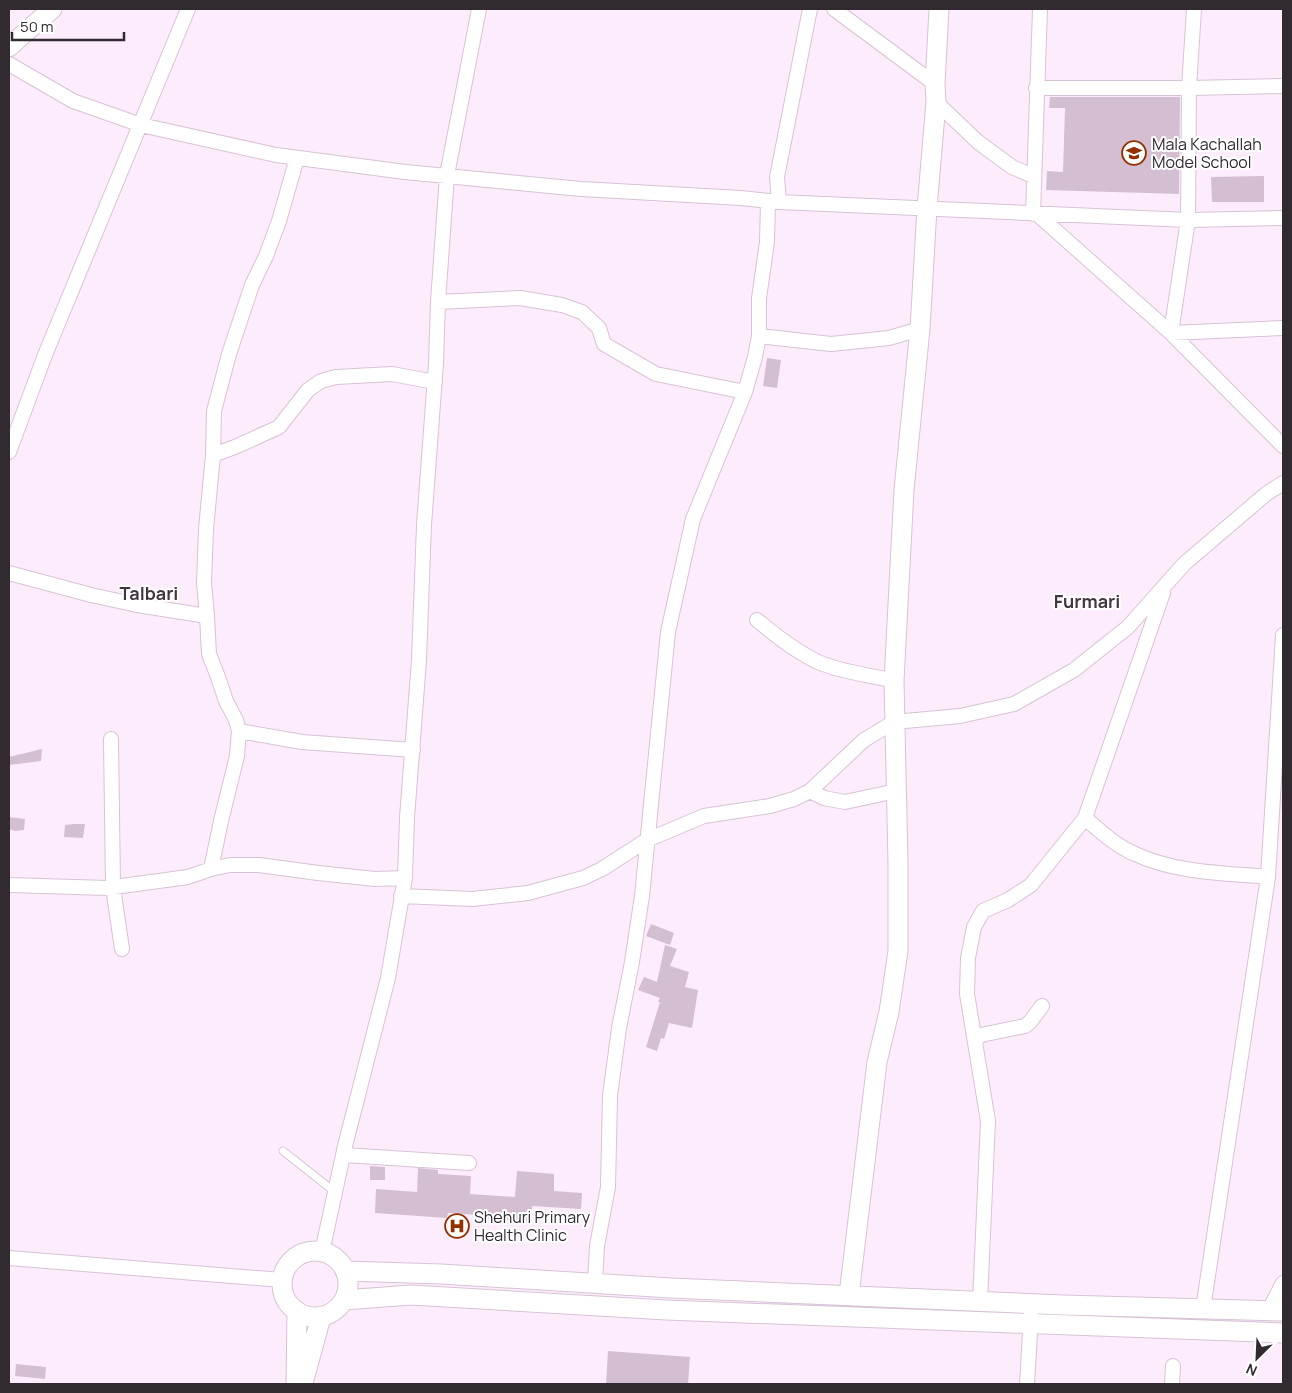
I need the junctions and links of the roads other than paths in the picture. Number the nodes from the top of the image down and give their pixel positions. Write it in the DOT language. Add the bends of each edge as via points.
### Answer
graph roads {
  1 [pos="52,9"];
  2 [pos="188,9"];
  3 [pos="479,9"];
  4 [pos="810,9"];
  5 [pos="834,9"];
  6 [pos="939,9"];
  7 [pos="1040,9"];
  8 [pos="1194,9"];
  9 [pos="9,47"];
  10 [pos="9,64"];
  11 [pos="1283,86"];
  12 [pos="1036,88"];
  13 [pos="1189,88"];
  14 [pos="935,93"];
  15 [pos="142,125"];
  16 [pos="297,158"];
  17 [pos="447,175"];
  18 [pos="1034,176"];
  19 [pos="774,202"];
  20 [pos="927,208"];
  21 [pos="1035,214"];
  22 [pos="1283,218"];
  23 [pos="1188,220"];
  24 [pos="438,302"];
  25 [pos="1283,328"];
  26 [pos="920,329"];
  27 [pos="1170,333"];
  28 [pos="759,336"];
  29 [pos="435,382"];
  30 [pos="744,392"];
  31 [pos="1283,446"];
  32 [pos="9,452"];
  33 [pos="213,455"];
  34 [pos="1283,483"];
  35 [pos="9,573"];
  36 [pos="1166,586"];
  37 [pos="207,616"];
  38 [pos="757,620"];
  39 [pos="1283,635"];
  40 [pos="894,681"];
  41 [pos="894,722"];
  42 [pos="239,731"];
  43 [pos="111,739"];
  44 [pos="413,750"];
  45 [pos="810,791"];
  46 [pos="896,791"];
  47 [pos="1084,818"];
  48 [pos="647,840"];
  49 [pos="211,869"];
  50 [pos="1268,877"];
  51 [pos="405,878"];
  52 [pos="9,885"];
  53 [pos="113,887"];
  54 [pos="401,896"];
  55 [pos="122,948"];
  56 [pos="1042,1006"];
  57 [pos="975,1041"];
  58 [pos="283,1151"];
  59 [pos="344,1155"];
  60 [pos="469,1163"];
  61 [pos="336,1192"];
  62 [pos="322,1252"];
  63 [pos="9,1258"];
  64 [pos="345,1271"];
  65 [pos="282,1280"];
  66 [pos="1283,1282"];
  67 [pos="595,1284"];
  68 [pos="848,1295"];
  69 [pos="344,1300"];
  70 [pos="980,1302"];
  71 [pos="1032,1304"];
  72 [pos="1203,1309"];
  73 [pos="1276,1310"];
  74 [pos="296,1312"];
  75 [pos="321,1316"];
  76 [pos="1030,1324"];
  77 [pos="1283,1333"];
  78 [pos="1173,1366"];
  79 [pos="296,1384"];
  80 [pos="302,1384"];
  81 [pos="1027,1384"];
  82 [pos="1172,1384"];
  1 -- 9 [label="main road"];
  2 -- 15 [label="street"];
  3 -- 17 [label="street"];
  4 -- 19 [label="street"];
  5 -- 14 [label="street"];
  6 -- 14 [label="main road"];
  7 -- 12 [label="street"];
  8 -- 13 [label="street"];
  10 -- 15 [label="street" via="73,101"];
  11 -- 13 [label="street"];
  12 -- 13 [label="street"];
  12 -- 18 [label="street"];
  13 -- 23 [label="street"];
  14 -- 18 [label="street" via="978,142 1012,167"];
  14 -- 20 [label="main road"];
  15 -- 16 [label="street"];
  15 -- 32 [label="street" via="45,355"];
  16 -- 17 [label="street"];
  16 -- 33 [label="street" via="279,221 252,285 224,370 214,411"];
  17 -- 19 [label="street" via="581,189"];
  17 -- 24 [label="street"];
  18 -- 21 [label="street"];
  19 -- 20 [label="street"];
  19 -- 28 [label="street" via="759,298"];
  20 -- 21 [label="street"];
  20 -- 26 [label="main road"];
  21 -- 23 [label="street"];
  21 -- 27 [label="street"];
  22 -- 23 [label="street"];
  23 -- 27 [label="street"];
  24 -- 29 [label="street"];
  24 -- 30 [label="street" via="520,298 562,305 582,312 599,328 604,344 656,374"];
  25 -- 27 [label="street"];
  26 -- 28 [label="street" via="889,338 831,344"];
  26 -- 40 [label="main road" via="904,490"];
  27 -- 31 [label="street"];
  28 -- 30 [label="street"];
  29 -- 33 [label="street" via="392,374 336,377 321,381 308,390 280,427"];
  29 -- 44 [label="street"];
  30 -- 48 [label="street" via="693,519 668,632"];
  33 -- 37 [label="street" via="204,574"];
  34 -- 36 [label="street" via="1218,533 1184,564"];
  35 -- 37 [label="street" via="91,595"];
  36 -- 41 [label="street" via="1128,628 1074,670 1014,704 960,716"];
  36 -- 47 [label="street"];
  37 -- 42 [label="street" via="209,654"];
  38 -- 40 [label="street" via="784,642 818,661"];
  39 -- 50 [label="street"];
  40 -- 41 [label="main road"];
  41 -- 45 [label="street" via="864,740"];
  41 -- 46 [label="main road"];
  42 -- 44 [label="street" via="302,742"];
  42 -- 49 [label="street" via="237,756"];
  43 -- 53 [label="street"];
  44 -- 51 [label="street"];
  45 -- 46 [label="street" via="845,802"];
  45 -- 48 [label="street" via="770,806 704,816"];
  46 -- 68 [label="main road" via="898,951 877,1062"];
  47 -- 50 [label="street" via="1135,854 1174,868"];
  47 -- 57 [label="street" via="1031,885 983,911 974,927 968,958 967,994"];
  48 -- 54 [label="street" via="583,878 528,893 472,899"];
  48 -- 67 [label="street" via="635,943 612,1086 608,1186 597,1246"];
  49 -- 51 [label="street" via="259,865 375,879"];
  49 -- 53 [label="street" via="188,876"];
  50 -- 72 [label="street"];
  51 -- 54 [label="street"];
  52 -- 53 [label="street"];
  53 -- 55 [label="street"];
  54 -- 59 [label="street" via="388,978"];
  56 -- 57 [label="street" via="1025,1026 982,1035"];
  57 -- 70 [label="street" via="988,1121"];
  58 -- 61 [label="lane"];
  59 -- 60 [label="street"];
  59 -- 61 [label="street"];
  61 -- 62 [label="street"];
  62 -- 64 [label="main road" via="332,1256"];
  62 -- 65 [label="main road" via="296,1257"];
  63 -- 65 [label="street"];
  64 -- 67 [label="main road"];
  64 -- 69 [label="main road" via="348,1280"];
  65 -- 74 [label="main road" via="285,1298"];
  66 -- 73 [label="street"];
  67 -- 68 [label="main road"];
  68 -- 70 [label="main road"];
  69 -- 75 [label="main road" via="338,1308"];
  69 -- 76 [label="main road" via="411,1295 666,1310"];
  70 -- 71 [label="main road"];
  71 -- 72 [label="main road"];
  71 -- 76 [label="street"];
  72 -- 73 [label="main road"];
  74 -- 75 [label="main road"];
  74 -- 79 [label="main road"];
  75 -- 80 [label="main road"];
  76 -- 77 [label="main road"];
  76 -- 81 [label="street"];
  78 -- 82 [label="street"];
}
